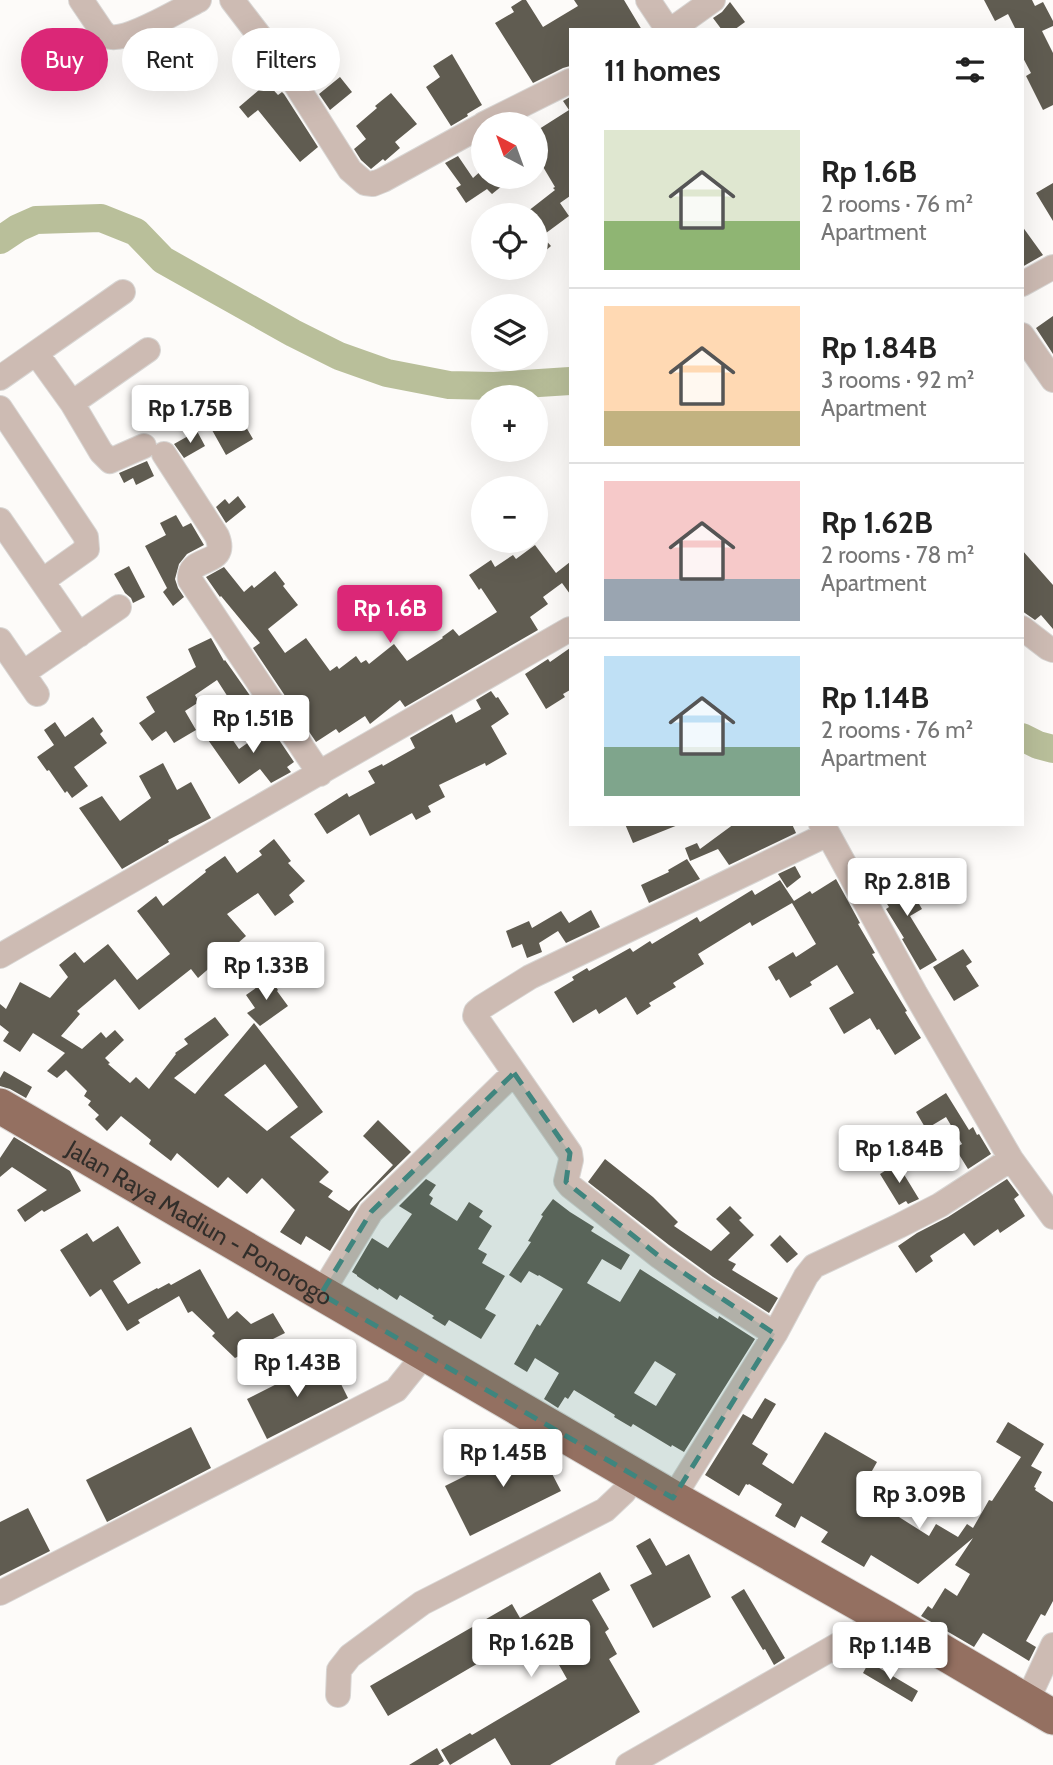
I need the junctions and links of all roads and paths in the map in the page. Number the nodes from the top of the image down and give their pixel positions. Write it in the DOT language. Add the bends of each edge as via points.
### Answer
graph roads {
  1 [pos="81,0"];
  2 [pos="200,0"];
  3 [pos="232,0"];
  4 [pos="648,0"];
  5 [pos="713,0"];
  6 [pos="669,28"];
  7 [pos="673,28"];
  8 [pos="569,82"];
  9 [pos="509,112"];
  10 [pos="471,132"];
  11 [pos="1053,267"];
  12 [pos="1024,283"];
  13 [pos="123,292"];
  14 [pos="1024,338"];
  15 [pos="148,350"];
  16 [pos="36,354"];
  17 [pos="0,377"];
  18 [pos="1053,380"];
  19 [pos="72,403"];
  20 [pos="0,408"];
  21 [pos="0,520"];
  22 [pos="42,582"];
  23 [pos="119,607"];
  24 [pos="1024,629"];
  25 [pos="569,630"];
  26 [pos="79,635"];
  27 [pos="0,640"];
  28 [pos="1053,650"];
  29 [pos="23,673"];
  30 [pos="37,694"];
  31 [pos="320,774"];
  32 [pos="825,829"];
  33 [pos="0,956"];
  34 [pos="513,1073"];
  35 [pos="0,1107"];
  36 [pos="1011,1159"];
  37 [pos="1053,1217"];
  38 [pos="321,1294"];
  39 [pos="775,1334"];
  40 [pos="425,1354"];
  41 [pos="635,1475"];
  42 [pos="673,1498"];
  43 [pos="0,1592"];
  44 [pos="886,1618"];
  45 [pos="1053,1644"];
  46 [pos="338,1695"];
  47 [pos="1040,1709"];
  48 [pos="628,1765"];
  1 -- 2 [label="street" via="112,38 135,33"];
  3 -- 10 [label="street" via="291,77 350,170 365,183 383,180"];
  4 -- 6 [label="street"];
  5 -- 7 [label="street"];
  8 -- 9 [label="street"];
  11 -- 12 [label="street"];
  13 -- 16 [label="street"];
  14 -- 18 [label="street"];
  15 -- 19 [label="street"];
  16 -- 17 [label="street"];
  16 -- 19 [label="street"];
  19 -- 31 [label="street" via="110,461 154,450 217,536 216,556 196,565 190,580"];
  20 -- 22 [label="street" via="88,541 88,549"];
  21 -- 22 [label="street"];
  22 -- 26 [label="street"];
  23 -- 26 [label="street"];
  24 -- 28 [label="street"];
  25 -- 31 [label="street"];
  26 -- 29 [label="street"];
  27 -- 29 [label="street"];
  29 -- 30 [label="street"];
  31 -- 33 [label="street"];
  32 -- 34 [label="street" via="530,977 482,1007 476,1020"];
  32 -- 36 [label="street"];
  34 -- 38 [label="street" via="372,1212"];
  34 -- 39 [label="street" via="570,1153 566,1181 570,1186 683,1273"];
  35 -- 38 [label="highway, Jalan Raya Madiun - Ponorogo"];
  36 -- 37 [label="street"];
  36 -- 39 [label="street" via="940,1205 814,1266"];
  38 -- 40 [label="highway, Jalan Raya Madiun - Ponorogo"];
  39 -- 42 [label="street"];
  40 -- 41 [label="highway, Jalan Raya Madiun - Ponorogo"];
  40 -- 43 [label="street" via="396,1390"];
  41 -- 42 [label="highway, Jalan Raya Madiun - Ponorogo"];
  41 -- 46 [label="street" via="605,1510 422,1604 350,1656 340,1670"];
  42 -- 44 [label="highway, Jalan Raya Madiun - Ponorogo"];
  44 -- 47 [label="highway, Jalan Raya Madiun - Ponorogo"];
  44 -- 48 [label="street"];
  45 -- 47 [label="street"];
}
